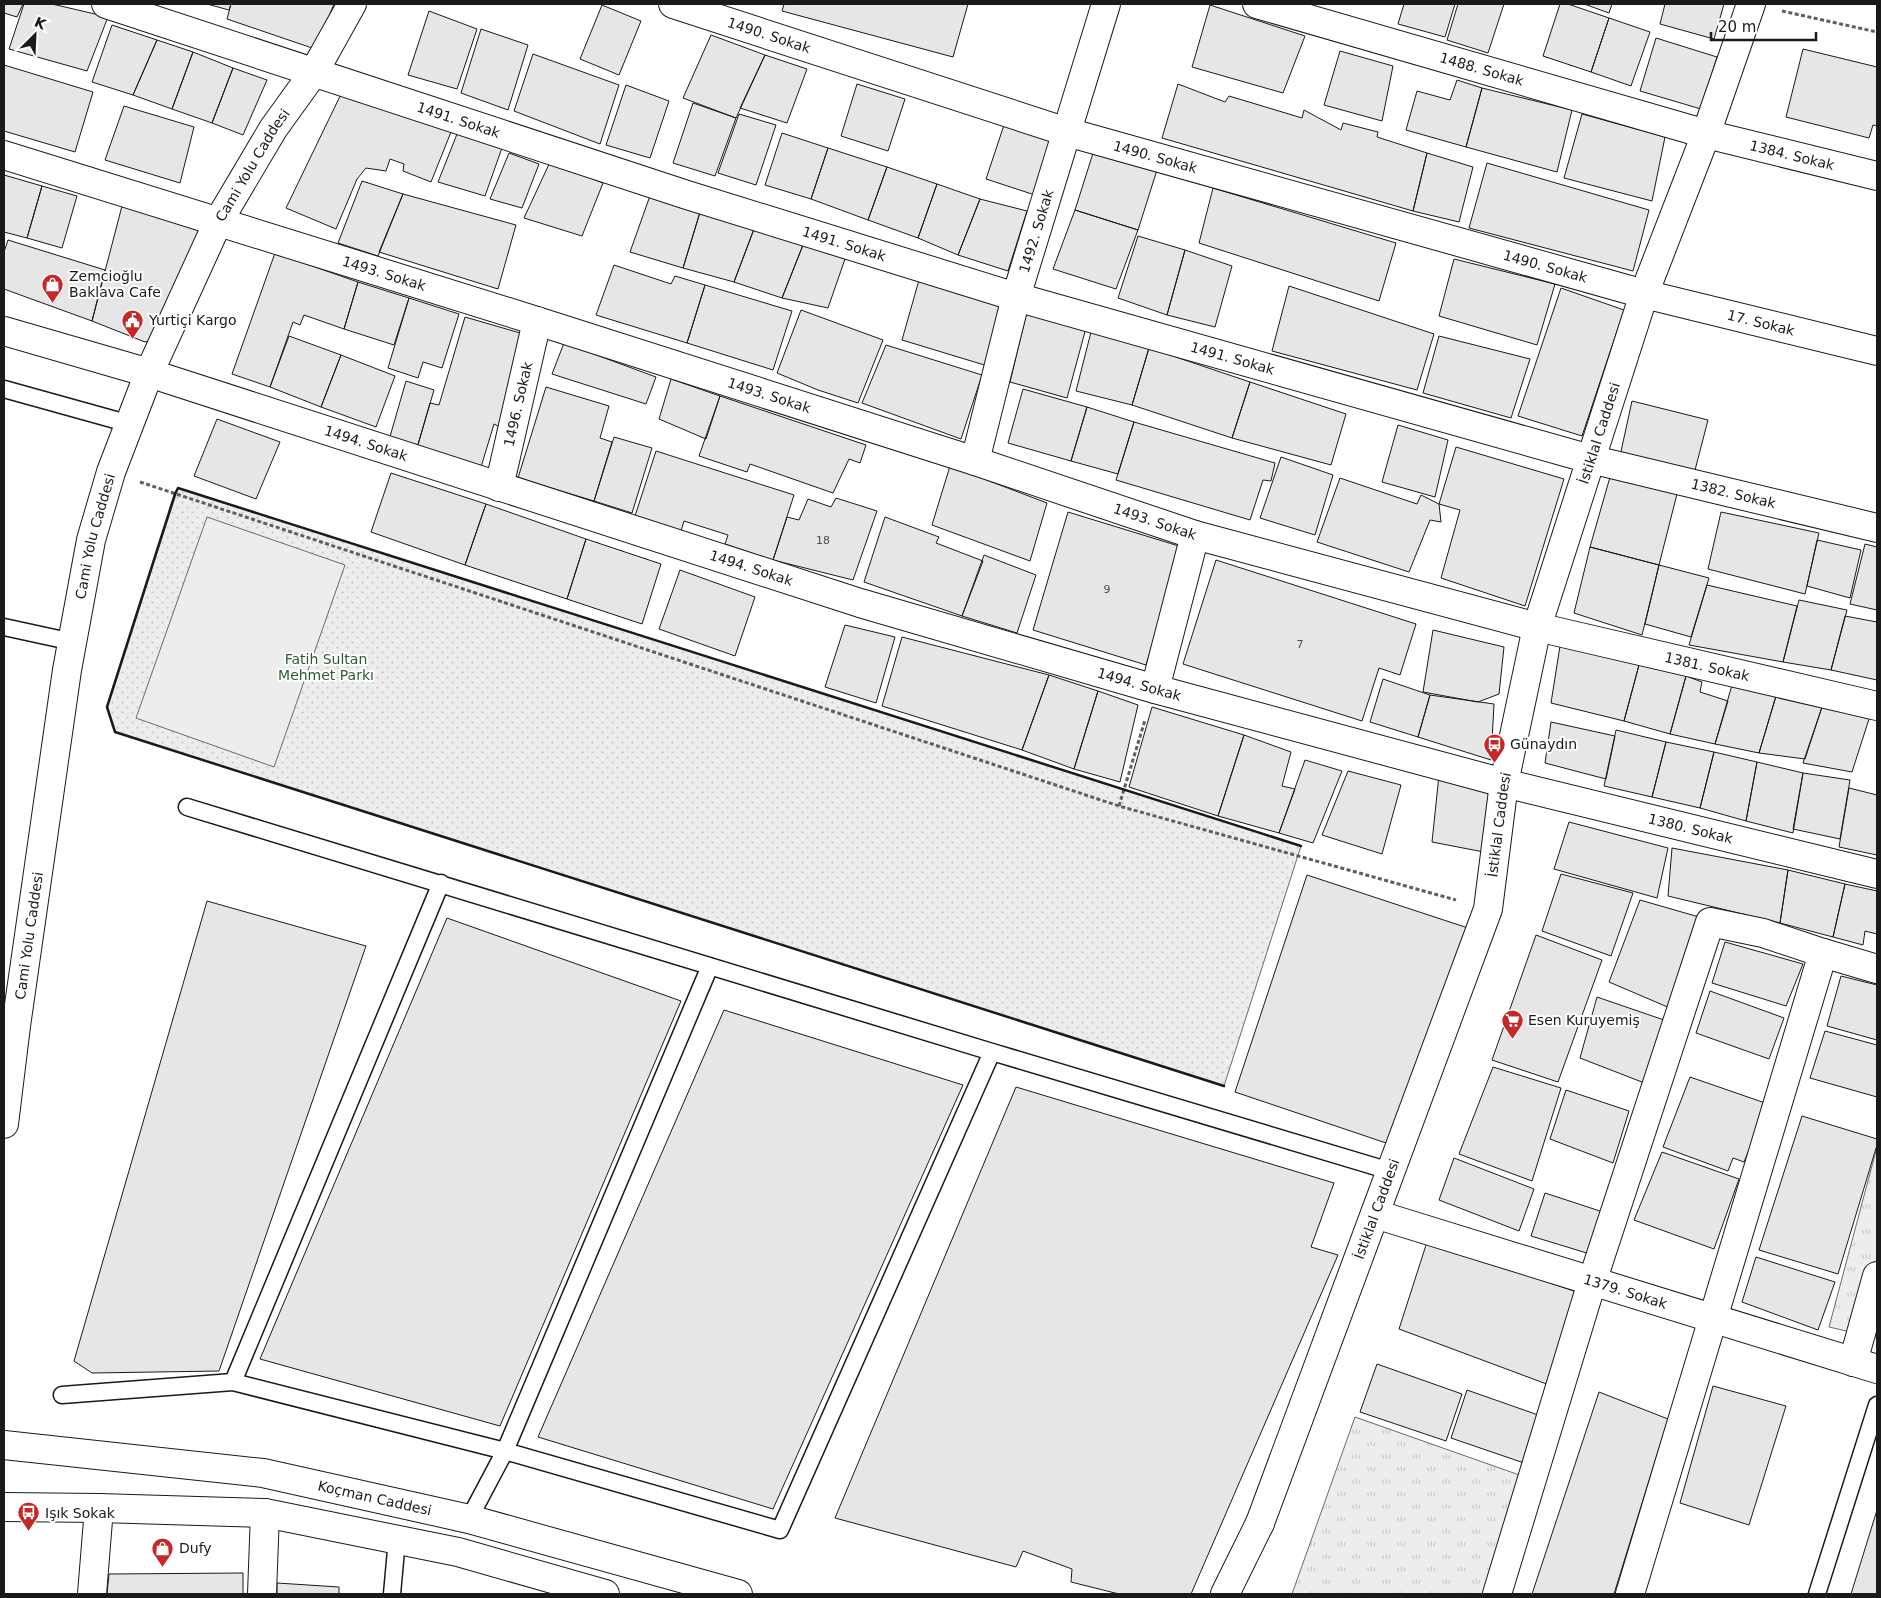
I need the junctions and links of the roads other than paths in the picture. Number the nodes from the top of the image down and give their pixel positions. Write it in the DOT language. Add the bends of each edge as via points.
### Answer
graph roads {
  1 [pos="106,4"];
  2 [pos="352,4"];
  3 [pos="673,4"];
  4 [pos="1106,4"];
  5 [pos="1258,4"];
  6 [pos="1751,4"];
  7 [pos="314,72"];
  8 [pos="1067,132"];
  9 [pos="1706,134"];
  10 [pos="4,155"];
  11 [pos="1877,176"];
  12 [pos="218,222"];
  13 [pos="1644,294"];
  14 [pos="1016,297"];
  15 [pos="537,321"];
  16 [pos="4,331"];
  17 [pos="1877,351"];
  18 [pos="150,374"];
  19 [pos="4,389"];
  20 [pos="130,424"];
  21 [pos="1590,459"];
  22 [pos="975,461"];
  23 [pos="499,487"];
  24 [pos="1877,528"];
  25 [pos="1195,535"];
  26 [pos="4,627"];
  27 [pos="1537,628"];
  28 [pos="73,642"];
  29 [pos="1154,689"];
  30 [pos="1877,706"];
  31 [pos="1504,783"];
  32 [pos="187,807"];
  33 [pos="1877,874"];
  34 [pos="441,883"];
  35 [pos="1823,953"];
  36 [pos="710,966"];
  37 [pos="1877,969"];
  38 [pos="10,1027"];
  39 [pos="992,1052"];
  40 [pos="4,1124"];
  41 [pos="1390,1171"];
  42 [pos="1375,1214"];
  43 [pos="1877,1276"];
  44 [pos="1592,1282"];
  45 [pos="1713,1318"];
  46 [pos="1865,1365"];
  47 [pos="234,1382"];
  48 [pos="62,1395"];
  49 [pos="1877,1405"];
  50 [pos="4,1445"];
  51 [pos="505,1451"];
  52 [pos="4,1507"];
  53 [pos="99,1508"];
  54 [pos="265,1512"];
  55 [pos="469,1519"];
  56 [pos="1260,1523"];
  57 [pos="397,1539"];
  58 [pos="92,1594"];
  59 [pos="262,1594"];
  60 [pos="392,1594"];
  61 [pos="605,1594"];
  62 [pos="738,1594"];
  63 [pos="1225,1594"];
  64 [pos="1241,1594"];
  65 [pos="1497,1594"];
  66 [pos="1630,1594"];
  67 [pos="1817,1594"];
  1 -- 7 [label="street, 1491. Sokak"];
  2 -- 7 [label="street, Cami Yolu Caddesi"];
  3 -- 8 [label="street, 1490. Sokak"];
  4 -- 8 [label="street, 1492. Sokak"];
  5 -- 9 [label="street, 1488. Sokak"];
  6 -- 9 [label="street, İstiklal Caddesi"];
  7 -- 12 [label="street, Cami Yolu Caddesi" via="273,129"];
  7 -- 14 [label="street, 1491. Sokak"];
  8 -- 13 [label="street, 1490. Sokak"];
  8 -- 14 [label="street, 1492. Sokak"];
  9 -- 11 [label="street, 1384. Sokak"];
  9 -- 13 [label="street, İstiklal Caddesi"];
  10 -- 12 [label="street, 1493. Sokak"];
  12 -- 15 [label="street, 1493. Sokak"];
  12 -- 18 [label="street, Cami Yolu Caddesi"];
  13 -- 17 [label="street, 17. Sokak"];
  13 -- 21 [label="street, İstiklal Caddesi"];
  14 -- 21 [label="street, 1491. Sokak"];
  14 -- 22 [label="street, 1492. Sokak"];
  15 -- 22 [label="street, 1493. Sokak"];
  15 -- 23 [label="street, 1496. Sokak"];
  16 -- 18 [label="street, 1494. Sokak"];
  18 -- 20 [label="street, Cami Yolu Caddesi"];
  18 -- 23 [label="street, 1494. Sokak"];
  19 -- 20 [label="lane"];
  20 -- 28 [label="street, Cami Yolu Caddesi" via="91,540"];
  21 -- 24 [label="street, 1382. Sokak"];
  21 -- 27 [label="street, İstiklal Caddesi"];
  22 -- 25 [label="street, 1493. Sokak"];
  23 -- 29 [label="street, 1494. Sokak" via="860,603"];
  25 -- 27 [label="street, 1493. Sokak"];
  25 -- 29 [label="street"];
  26 -- 28 [label="lane"];
  27 -- 30 [label="street, 1381. Sokak"];
  27 -- 31 [label="street, İstiklal Caddesi"];
  28 -- 38 [label="street, Cami Yolu Caddesi"];
  29 -- 31 [label="street, 1494. Sokak"];
  31 -- 33 [label="street, 1380. Sokak"];
  31 -- 41 [label="street, İstiklal Caddesi" via="1488,909"];
  32 -- 34 [label="lane"];
  34 -- 36 [label="lane"];
  34 -- 47 [label="lane"];
  35 -- 37 [label="street"];
  35 -- 44 [label="street" via="1763,933 1710,922"];
  35 -- 45 [label="street"];
  36 -- 39 [label="lane"];
  36 -- 51 [label="lane"];
  38 -- 40 [label="street, Cami Yolu Caddesi"];
  39 -- 41 [label="lane"];
  39 -- 51 [label="lane" via="780,1530"];
  41 -- 42 [label="street, İstiklal Caddesi"];
  42 -- 44 [label="street, 1379. Sokak"];
  42 -- 56 [label="street, İstiklal Caddesi"];
  43 -- 46 [label="street"];
  44 -- 45 [label="street, 1379. Sokak"];
  44 -- 65 [label="street"];
  45 -- 46 [label="street, 1379. Sokak"];
  45 -- 66 [label="street"];
  47 -- 48 [label="lane"];
  47 -- 51 [label="lane"];
  49 -- 67 [label="lane"];
  50 -- 55 [label="street, Koçman Caddesi" via="263,1473"];
  51 -- 55 [label="lane"];
  52 -- 53 [label="street"];
  53 -- 54 [label="street"];
  53 -- 58 [label="street"];
  54 -- 57 [label="street"];
  54 -- 59 [label="street"];
  55 -- 62 [label="street, Koçman Caddesi"];
  56 -- 63 [label="street"];
  56 -- 64 [label="street"];
  57 -- 60 [label="lane"];
  57 -- 61 [label="street" via="458,1552"];
}
